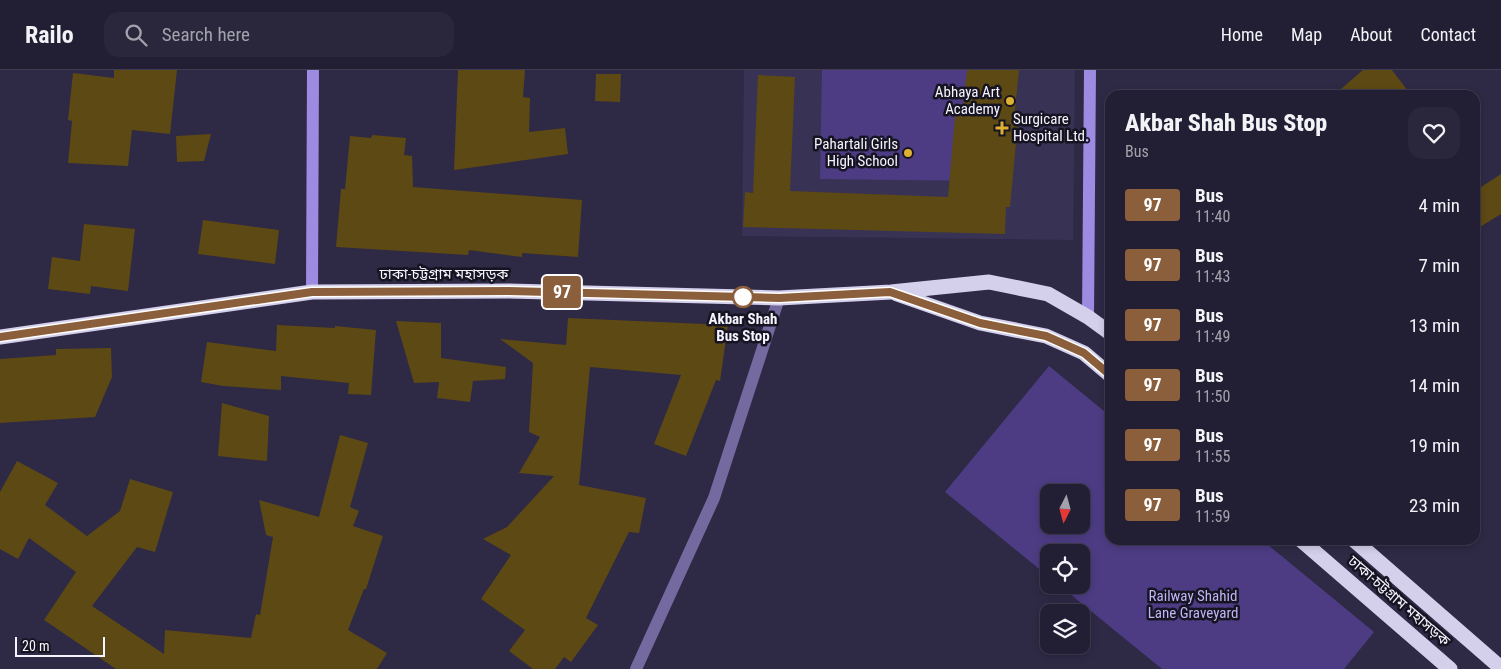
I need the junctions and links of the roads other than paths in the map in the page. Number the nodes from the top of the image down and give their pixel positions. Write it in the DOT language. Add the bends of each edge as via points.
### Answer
graph roads {
  1 [pos="313,70"];
  2 [pos="1090,70"];
  3 [pos="312,292"];
  4 [pos="890,292"];
  5 [pos="779,298"];
  6 [pos="1088,316"];
  7 [pos="1105,329"];
  8 [pos="0,337"];
  9 [pos="1105,371"];
  10 [pos="1307,545"];
  11 [pos="1360,545"];
  12 [pos="1501,668"];
  13 [pos="636,669"];
  14 [pos="1450,669"];
  1 -- 3 [label="main road"];
  2 -- 6 [label="main road"];
  3 -- 5 [label="highway, ঢাকা-চট্টগ্রাম মহাসড়ক" via="509,291"];
  3 -- 8 [label="highway, ঢাকা-চট্টগ্রাম মহাসড়ক"];
  4 -- 5 [label="highway, ঢাকা-চট্টগ্রাম মহাসড়ক"];
  4 -- 6 [label="highway, ঢাকা-চট্টগ্রাম মহাসড়ক" via="989,282 1048,294"];
  4 -- 9 [label="highway, ঢাকা-চট্টগ্রাম মহাসড়ক" via="980,323 1046,336 1084,353"];
  5 -- 13 [label="street" via="714,498"];
  6 -- 7 [label="highway, ঢাকা-চট্টগ্রাম মহাসড়ক"];
  10 -- 14 [label="highway, ঢাকা-চট্টগ্রাম মহাসড়ক"];
  11 -- 12 [label="highway, ঢাকা-চট্টগ্রাম মহাসড়ক"];
}
